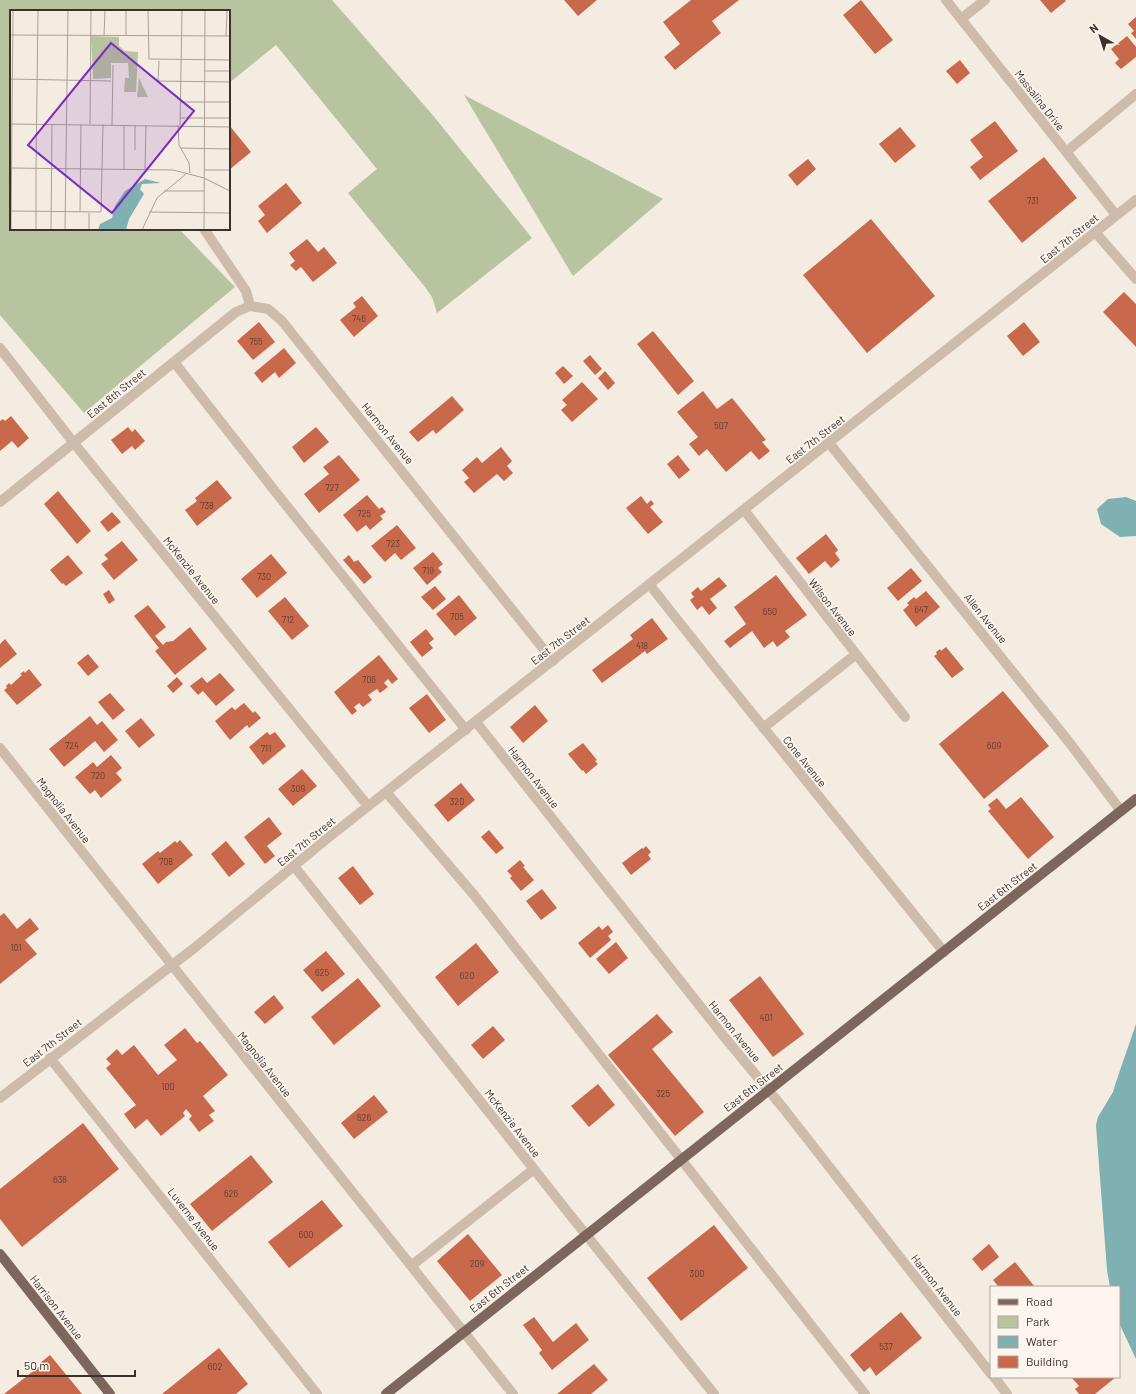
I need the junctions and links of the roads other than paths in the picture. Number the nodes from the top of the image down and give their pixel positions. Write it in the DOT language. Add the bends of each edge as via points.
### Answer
graph roads {
  1 [pos="946,0"];
  2 [pos="985,0"];
  3 [pos="961,19"];
  4 [pos="1136,94"];
  5 [pos="1066,152"];
  6 [pos="1136,200"];
  7 [pos="1116,215"];
  8 [pos="205,230"];
  9 [pos="1095,232"];
  10 [pos="1136,279"];
  11 [pos="250,306"];
  12 [pos="0,348"];
  13 [pos="174,362"];
  14 [pos="73,442"];
  15 [pos="829,443"];
  16 [pos="0,502"];
  17 [pos="744,510"];
  18 [pos="649,584"];
  19 [pos="855,654"];
  20 [pos="553,661"];
  21 [pos="905,718"];
  22 [pos="476,722"];
  23 [pos="763,728"];
  24 [pos="466,730"];
  25 [pos="0,748"];
  26 [pos="386,792"];
  27 [pos="1136,799"];
  28 [pos="368,806"];
  29 [pos="1121,811"];
  30 [pos="294,866"];
  31 [pos="944,952"];
  32 [pos="172,965"];
  33 [pos="50,1058"];
  34 [pos="768,1090"];
  35 [pos="0,1098"];
  36 [pos="680,1160"];
  37 [pos="534,1169"];
  38 [pos="586,1234"];
  39 [pos="0,1254"];
  40 [pos="411,1266"];
  41 [pos="463,1332"];
  42 [pos="990,1373"];
  43 [pos="995,1378"];
  44 [pos="110,1394"];
  45 [pos="317,1394"];
  46 [pos="386,1394"];
  47 [pos="513,1394"];
  48 [pos="714,1394"];
  49 [pos="865,1394"];
  50 [pos="1007,1394"];
  1 -- 3 [label="street, Massalina Drive"];
  2 -- 3 [label="street"];
  3 -- 5 [label="street, Massalina Drive"];
  4 -- 5 [label="street"];
  5 -- 7 [label="street, Massalina Drive"];
  6 -- 7 [label="street, East 7th Street"];
  7 -- 9 [label="street, East 7th Street"];
  8 -- 11 [label="street" via="246,291"];
  9 -- 10 [label="street"];
  9 -- 15 [label="street, East 7th Street"];
  11 -- 13 [label="street, East 8th Street" via="236,312"];
  11 -- 20 [label="street, Harmon Avenue" via="268,309 282,321"];
  12 -- 14 [label="street, McKenzie Avenue"];
  13 -- 14 [label="street, East 8th Street"];
  13 -- 24 [label="street"];
  14 -- 16 [label="street, East 8th Street"];
  14 -- 28 [label="street, McKenzie Avenue"];
  15 -- 17 [label="street, East 7th Street"];
  15 -- 29 [label="street, Allen Avenue" via="1069,742"];
  17 -- 18 [label="street, East 7th Street"];
  17 -- 19 [label="street, Wilson Avenue"];
  18 -- 20 [label="street, East 7th Street"];
  18 -- 23 [label="street, Cone Avenue"];
  19 -- 21 [label="street, Wilson Avenue"];
  19 -- 23 [label="street"];
  20 -- 22 [label="street, East 7th Street"];
  22 -- 24 [label="street, East 7th Street"];
  22 -- 34 [label="street, Harmon Avenue"];
  23 -- 31 [label="street, Cone Avenue"];
  24 -- 26 [label="street, East 7th Street"];
  25 -- 32 [label="street, Magnolia Avenue"];
  26 -- 28 [label="street, East 7th Street"];
  26 -- 36 [label="street" via="474,895"];
  27 -- 29 [label="main road, East 6th Street"];
  28 -- 30 [label="street, East 7th Street"];
  29 -- 31 [label="main road, East 6th Street"];
  30 -- 32 [label="street, East 7th Street"];
  30 -- 37 [label="street, McKenzie Avenue"];
  31 -- 34 [label="main road, East 6th Street"];
  32 -- 33 [label="street, East 7th Street"];
  32 -- 40 [label="street, Magnolia Avenue"];
  33 -- 35 [label="street, East 7th Street"];
  33 -- 45 [label="street, Luverne Avenue"];
  34 -- 36 [label="main road, East 6th Street"];
  34 -- 42 [label="street, Harmon Avenue"];
  36 -- 38 [label="main road, East 6th Street"];
  36 -- 49 [label="street"];
  37 -- 38 [label="street, McKenzie Avenue"];
  37 -- 40 [label="street"];
  38 -- 41 [label="main road, East 6th Street"];
  38 -- 48 [label="street, McKenzie Avenue"];
  39 -- 44 [label="main road, Harrison Avenue"];
  40 -- 41 [label="street, Magnolia Avenue"];
  41 -- 46 [label="main road, East 6th Street"];
  41 -- 47 [label="street, Magnolia Avenue"];
  43 -- 50 [label="street"];
}
